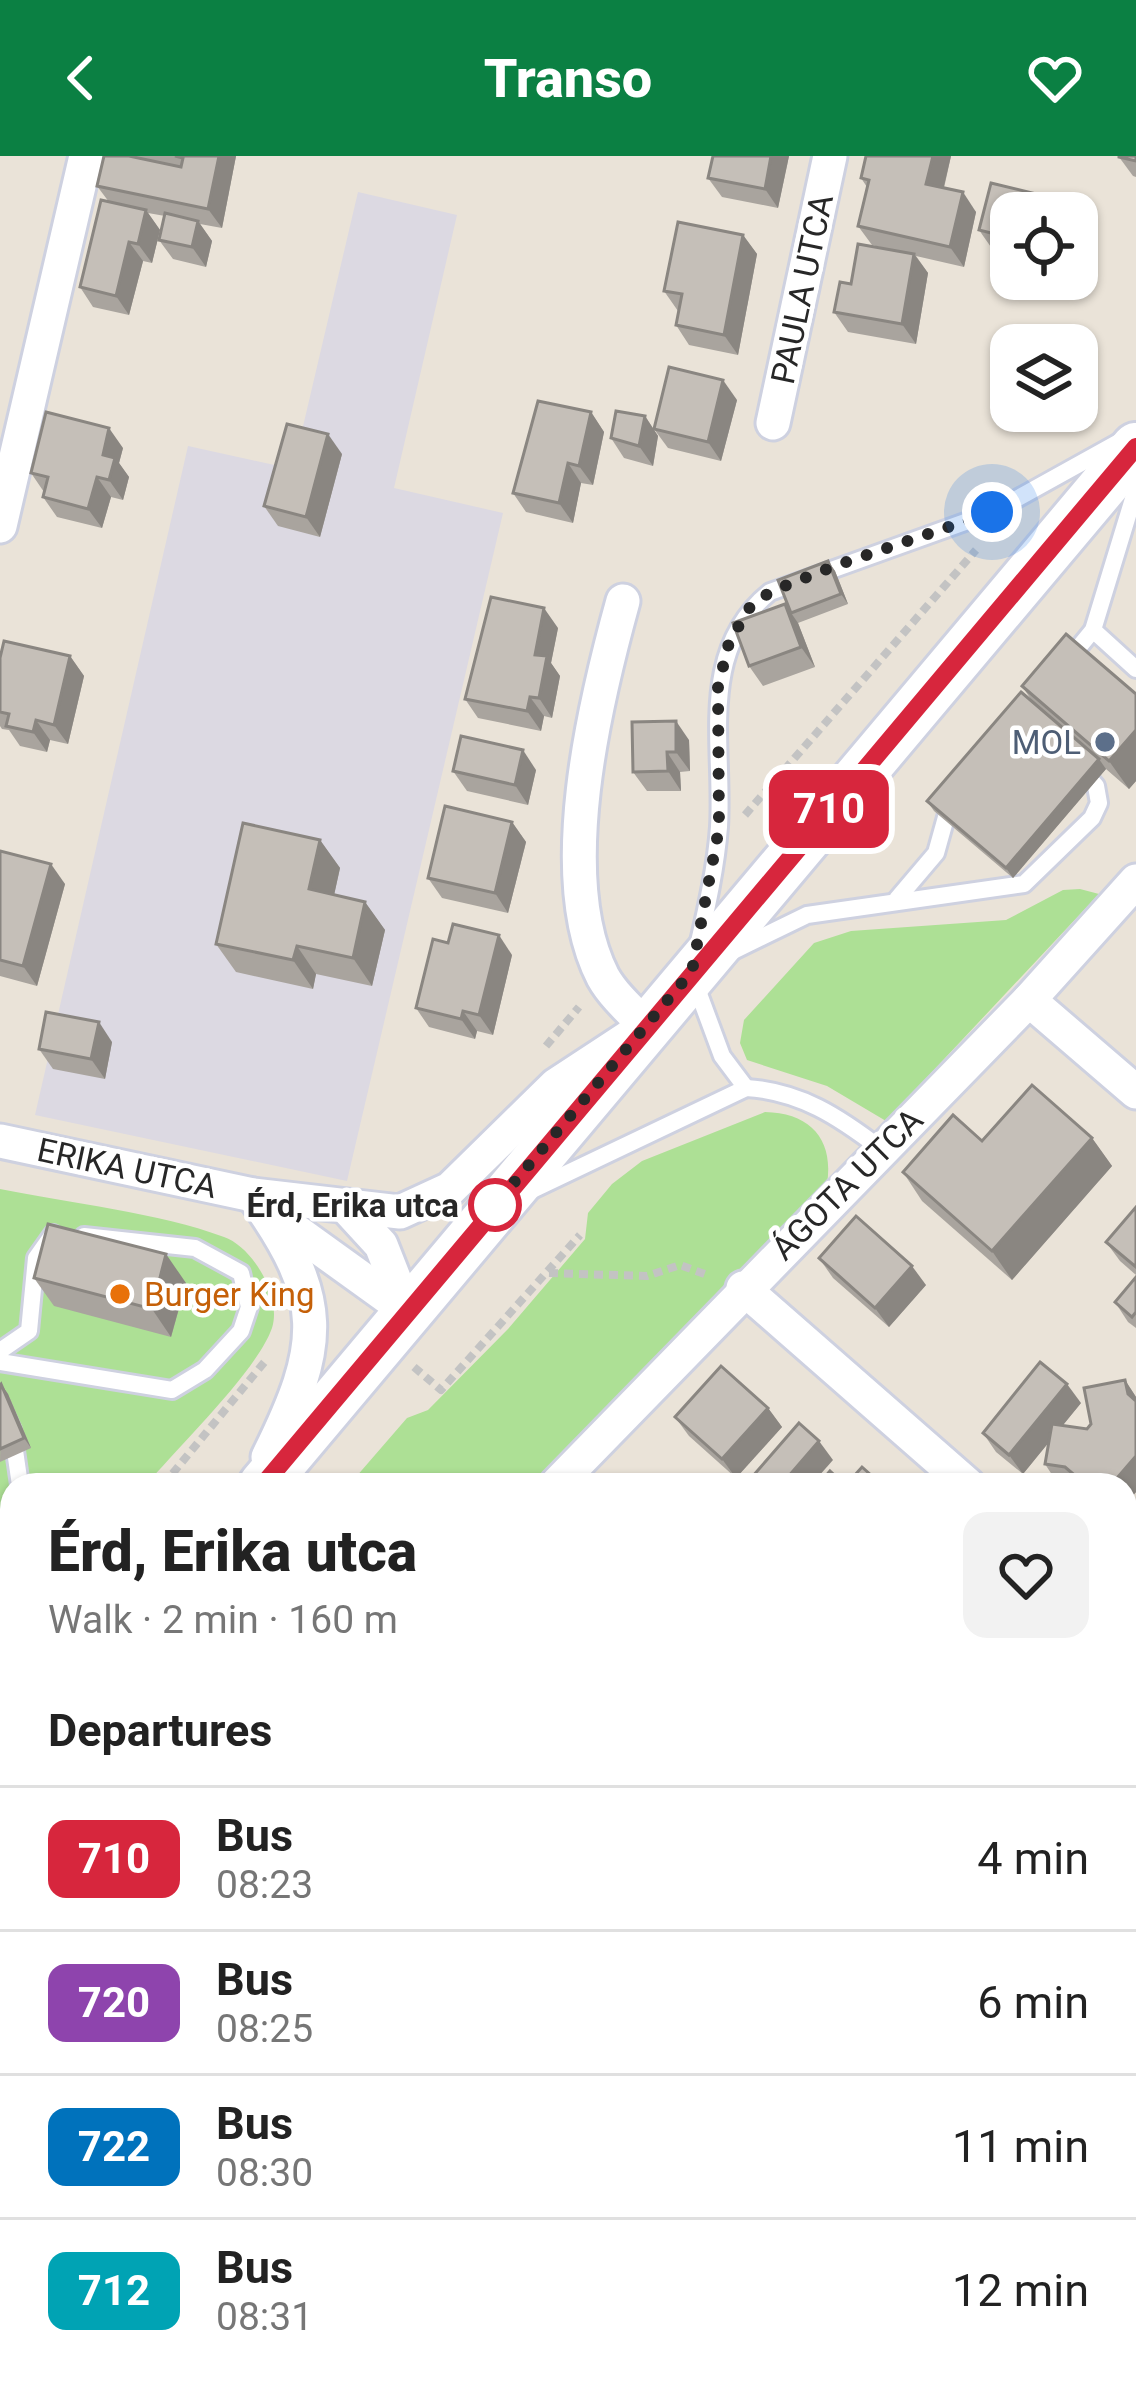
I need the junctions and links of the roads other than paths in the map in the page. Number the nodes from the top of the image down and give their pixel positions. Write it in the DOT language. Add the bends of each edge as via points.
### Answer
graph roads {
  1 [pos="86,156"];
  2 [pos="830,156"];
  3 [pos="773,423"];
  4 [pos="1136,433"];
  5 [pos="1136,447"];
  6 [pos="1136,489"];
  7 [pos="0,526"];
  8 [pos="623,601"];
  9 [pos="1093,630"];
  10 [pos="1136,669"];
  11 [pos="1054,678"];
  12 [pos="1066,756"];
  13 [pos="967,780"];
  14 [pos="1136,881"];
  15 [pos="897,899"];
  16 [pos="692,971"];
  17 [pos="1029,1000"];
  18 [pos="646,1026"];
  19 [pos="746,1088"];
  20 [pos="1136,1092"];
  21 [pos="0,1142"];
  22 [pos="881,1149"];
  23 [pos="253,1195"];
  24 [pos="348,1209"];
  25 [pos="491,1210"];
  26 [pos="743,1288"];
  27 [pos="395,1326"];
  28 [pos="0,1351"];
  29 [pos="0,1362"];
  30 [pos="0,1404"];
  31 [pos="17,1473"];
  32 [pos="263,1473"];
  33 [pos="268,1473"];
  34 [pos="567,1473"];
  35 [pos="954,1473"];
  1 -- 7 [label="street"];
  2 -- 3 [label="street, PAULA UTCA"];
  4 -- 16 [label="lane" via="992,512 832,567 747,610 718,687 716,850"];
  5 -- 16 [label="main road"];
  6 -- 9 [label="lane"];
  8 -- 18 [label="street" via="591,720 583,894 604,979"];
  9 -- 10 [label="lane"];
  9 -- 11 [label="lane"];
  12 -- 15 [label="lane" via="1096,786 1099,802 1024,884"];
  13 -- 15 [label="lane" via="947,808 936,853"];
  14 -- 17 [label="street, ÁGOTA UTCA"];
  15 -- 16 [label="lane" via="807,915"];
  16 -- 18 [label="main road"];
  16 -- 19 [label="lane" via="722,1056"];
  17 -- 20 [label="street"];
  17 -- 22 [label="street, ÁGOTA UTCA"];
  18 -- 24 [label="street, ERIKA UTCA" via="556,1085 439,1196 400,1212"];
  18 -- 25 [label="main road"];
  19 -- 22 [label="lane" via="805,1100"];
  19 -- 25 [label="lane"];
  21 -- 23 [label="street, ERIKA UTCA"];
  22 -- 26 [label="street, ÁGOTA UTCA"];
  23 -- 24 [label="street, ERIKA UTCA"];
  23 -- 27 [label="street, ERIKA UTCA"];
  23 -- 32 [label="street, ERIKA UTCA" via="305,1280 310,1332 296,1400"];
  24 -- 27 [label="street" via="381,1245"];
  25 -- 27 [label="main road"];
  26 -- 34 [label="street, ÁGOTA UTCA"];
  26 -- 35 [label="street"];
  27 -- 33 [label="main road"];
  28 -- 29 [label="lane" via="29,1331 37,1258 55,1232 195,1248 241,1273 249,1306 241,1331 172,1390"];
  30 -- 31 [label="lane"];
}
